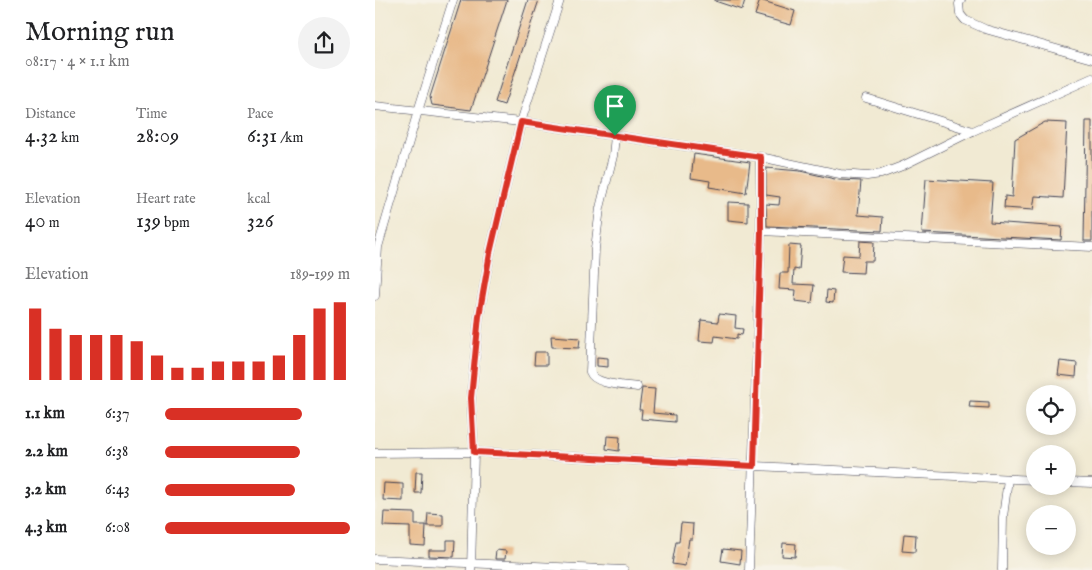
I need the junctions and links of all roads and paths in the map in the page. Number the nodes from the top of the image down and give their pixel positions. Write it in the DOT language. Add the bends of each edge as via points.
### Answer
graph roads {
  1 [pos="453,0"];
  2 [pos="560,0"];
  3 [pos="961,0"];
  4 [pos="1092,59"];
  5 [pos="1092,78"];
  6 [pos="866,98"];
  7 [pos="375,106"];
  8 [pos="418,111"];
  9 [pos="521,122"];
  10 [pos="973,131"];
  11 [pos="615,136"];
  12 [pos="761,157"];
  13 [pos="761,231"];
  14 [pos="377,247"];
  15 [pos="1092,247"];
  16 [pos="375,296"];
  17 [pos="637,387"];
  18 [pos="474,452"];
  19 [pos="375,453"];
  20 [pos="754,466"];
  21 [pos="1008,479"];
  22 [pos="1026,480"];
  23 [pos="1076,482"];
  24 [pos="1092,483"];
  25 [pos="375,559"];
  26 [pos="471,567"];
  27 [pos="625,570"];
  28 [pos="749,570"];
  29 [pos="1002,570"];
  1 -- 8 [label="street"];
  2 -- 9 [label="street"];
  3 -- 4 [label="street" via="960,14 965,20 985,29"];
  5 -- 10 [label="street"];
  6 -- 10 [label="street"];
  7 -- 8 [label="street"];
  8 -- 9 [label="street"];
  8 -- 14 [label="street"];
  9 -- 11 [label="street"];
  9 -- 18 [label="street" via="490,253 479,316 471,398"];
  10 -- 12 [label="street" via="903,166 867,176 840,174"];
  11 -- 12 [label="street"];
  11 -- 17 [label="street" via="599,208 590,372 598,381"];
  12 -- 13 [label="street"];
  13 -- 15 [label="street"];
  13 -- 20 [label="street"];
  14 -- 16 [label="street"];
  18 -- 19 [label="street"];
  18 -- 20 [label="street"];
  18 -- 26 [label="street"];
  20 -- 21 [label="street"];
  20 -- 28 [label="street"];
  21 -- 22 [label="street"];
  21 -- 29 [label="street" via="1003,516"];
  23 -- 24 [label="street"];
  25 -- 26 [label="street"];
  26 -- 27 [label="street"];
}
